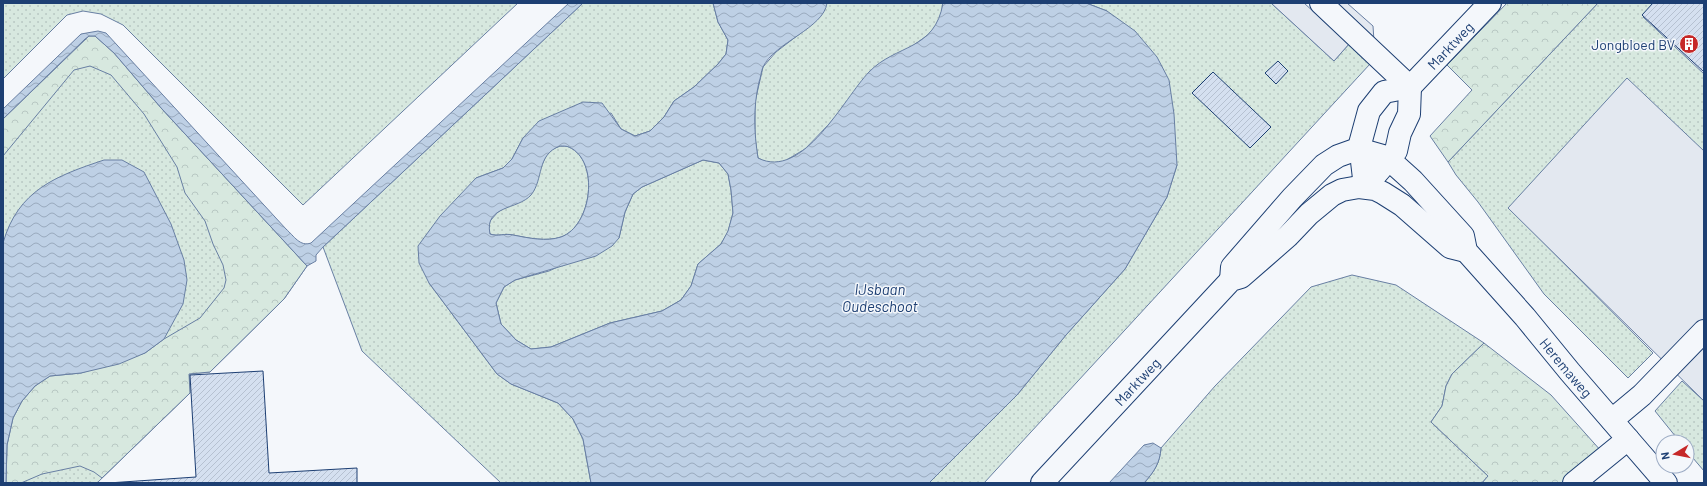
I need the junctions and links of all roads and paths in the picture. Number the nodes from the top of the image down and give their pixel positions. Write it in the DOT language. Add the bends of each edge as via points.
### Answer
graph roads {
  1 [pos="1321,3"];
  2 [pos="1490,3"];
  3 [pos="1410,87"];
  4 [pos="1360,151"];
  5 [pos="1390,160"];
  6 [pos="1365,188"];
  7 [pos="1466,251"];
  8 [pos="1231,280"];
  9 [pos="1704,331"];
  10 [pos="1612,420"];
  11 [pos="1628,439"];
  12 [pos="1042,483"];
  13 [pos="1574,483"];
  14 [pos="1666,483"];
  1 -- 3 [label="street"];
  2 -- 3 [label="street, Marktweg"];
  3 -- 4 [label="street" via="1384,92 1369,111"];
  3 -- 5 [label="street" via="1409,114 1400,133 1396,151"];
  4 -- 5 [label="street, Heremaweg" via="1375,153"];
  4 -- 6 [label="street"];
  4 -- 8 [label="street, Marktweg" via="1338,156 1318,170 1232,267"];
  5 -- 6 [label="street"];
  5 -- 7 [label="street, Heremaweg" via="1413,181 1463,236"];
  6 -- 7 [label="street, Heremaweg" via="1376,189 1402,205 1450,247"];
  6 -- 8 [label="street, Marktweg" via="1347,189 1332,195 1241,277"];
  7 -- 10 [label="street, Heremaweg"];
  8 -- 12 [label="street, Marktweg"];
  9 -- 10 [label="street" via="1642,394"];
  10 -- 11 [label="street, Heremaweg"];
  11 -- 13 [label="street"];
  11 -- 14 [label="street, Heremaweg"];
}
